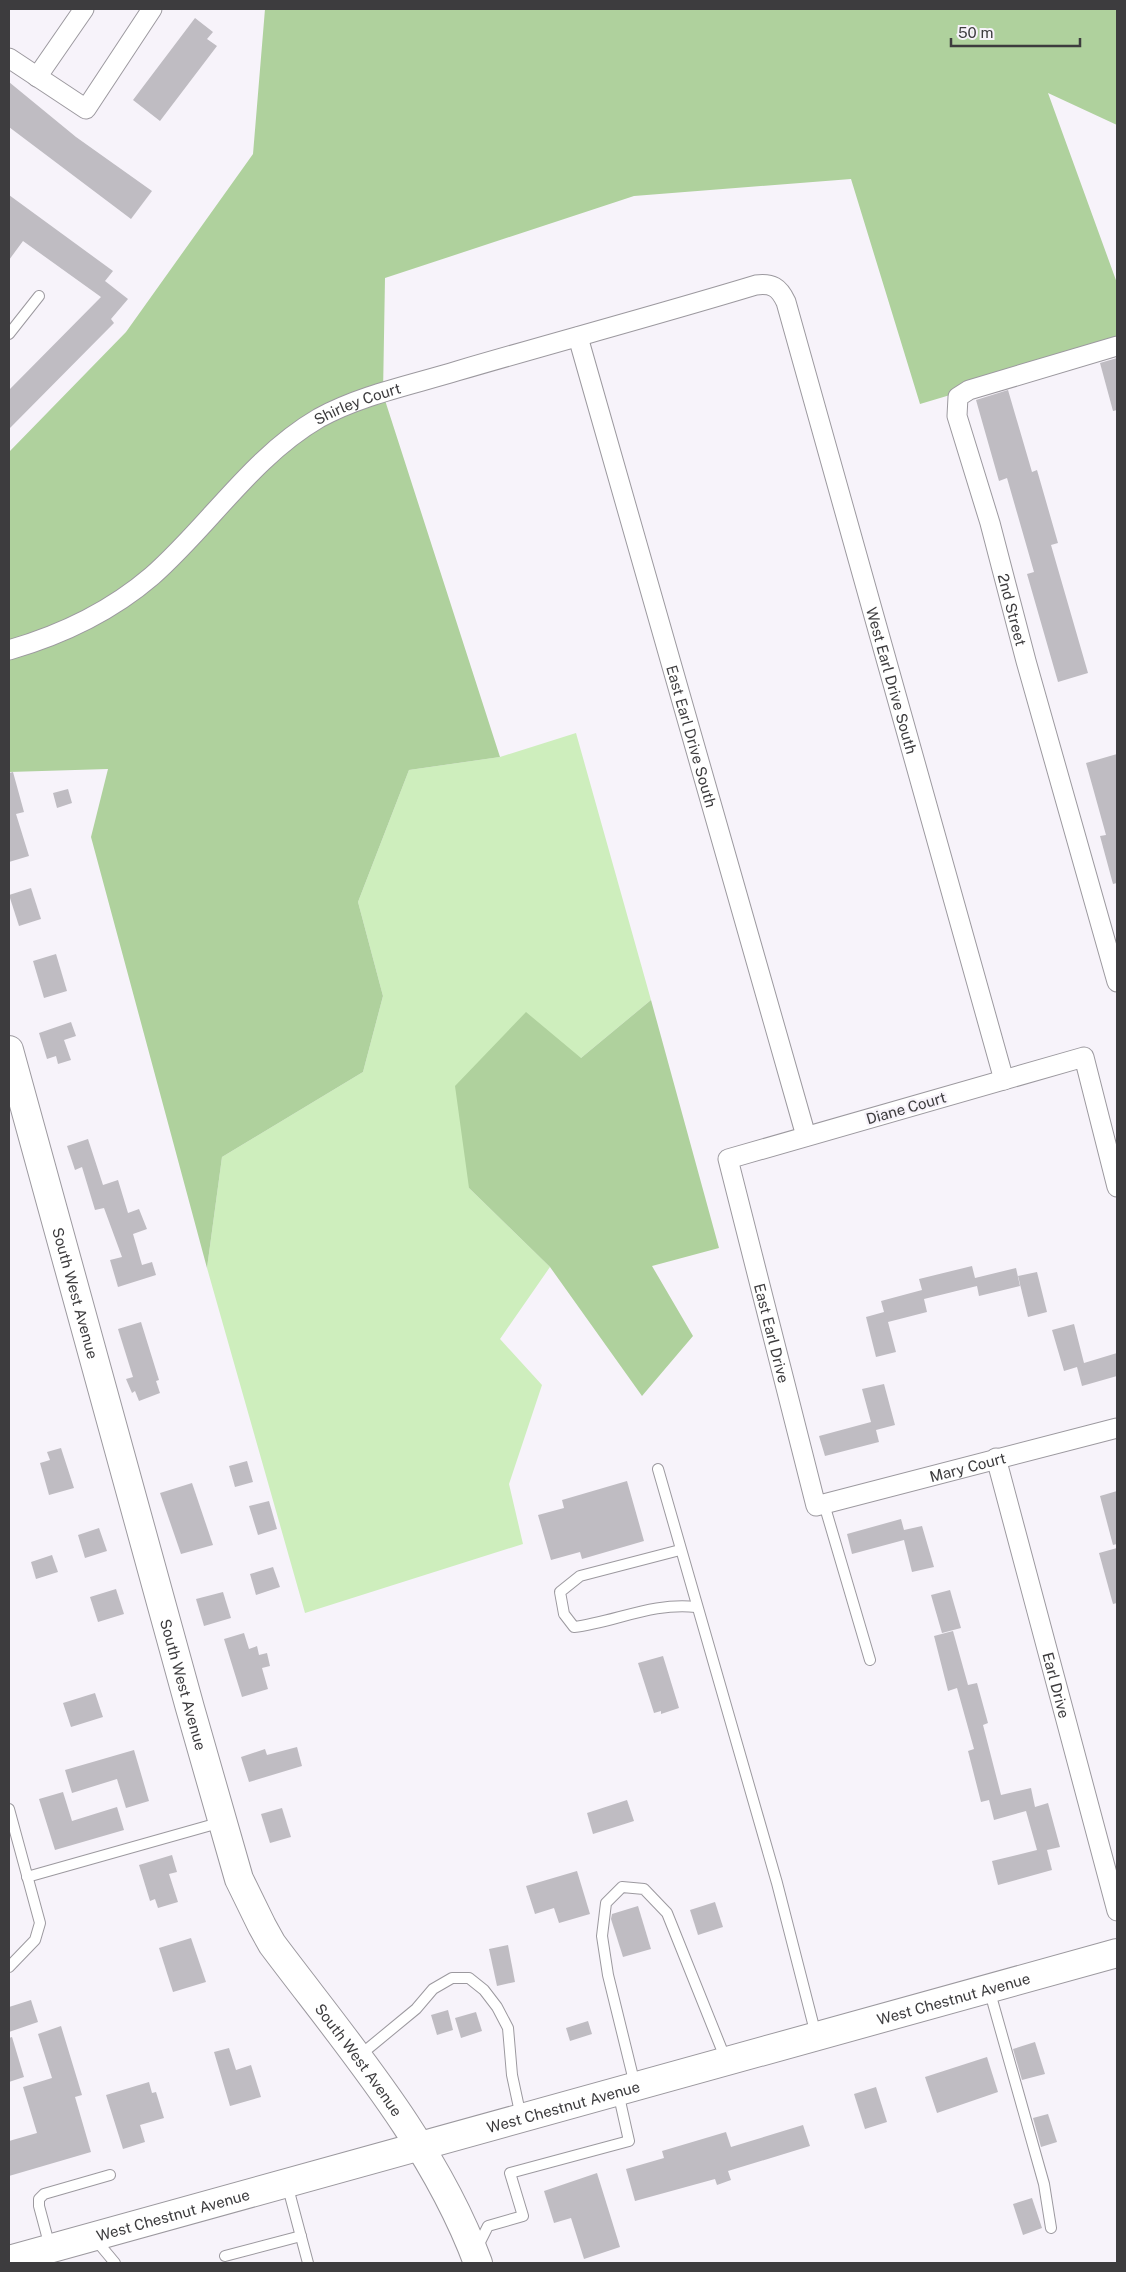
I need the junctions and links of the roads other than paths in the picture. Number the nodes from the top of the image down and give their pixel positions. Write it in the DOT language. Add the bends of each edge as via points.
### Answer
graph roads {
  1 [pos="84,9"];
  2 [pos="152,9"];
  3 [pos="9,58"];
  4 [pos="37,77"];
  5 [pos="773,285"];
  6 [pos="39,296"];
  7 [pos="9,334"];
  8 [pos="578,336"];
  9 [pos="1117,346"];
  10 [pos="9,650"];
  11 [pos="1117,982"];
  12 [pos="9,1050"];
  13 [pos="1004,1080"];
  14 [pos="806,1136"];
  15 [pos="728,1159"];
  16 [pos="1117,1187"];
  17 [pos="1117,1428"];
  18 [pos="996,1458"];
  19 [pos="658,1469"];
  20 [pos="820,1505"];
  21 [pos="680,1550"];
  22 [pos="696,1607"];
  23 [pos="870,1660"];
  24 [pos="9,1809"];
  25 [pos="223,1822"];
  26 [pos="27,1877"];
  27 [pos="1117,1911"];
  28 [pos="1117,1952"];
  29 [pos="9,1967"];
  30 [pos="988,1988"];
  31 [pos="816,2036"];
  32 [pos="357,2057"];
  33 [pos="726,2061"];
  34 [pos="626,2089"];
  35 [pos="521,2118"];
  36 [pos="419,2146"];
  37 [pos="110,2175"];
  38 [pos="287,2183"];
  39 [pos="1050,2228"];
  40 [pos="301,2236"];
  41 [pos="92,2237"];
  42 [pos="50,2248"];
  43 [pos="225,2256"];
  44 [pos="476,2258"];
  45 [pos="9,2260"];
  46 [pos="116,2263"];
  47 [pos="308,2263"];
  1 -- 4 [label="street"];
  2 -- 4 [label="street" via="86,109"];
  3 -- 4 [label="street"];
  5 -- 8 [label="street, Shirley Court" via="756,284"];
  5 -- 13 [label="street, West Earl Drive South" via="786,302"];
  6 -- 7 [label="lane"];
  8 -- 10 [label="street, Shirley Court" via="356,402 326,414 278,448 152,576 104,612 56,634"];
  8 -- 14 [label="street, East Earl Drive South"];
  9 -- 11 [label="street, 2nd Street" via="969,390 958,397 957,416 990,523"];
  12 -- 25 [label="street, South West Avenue"];
  13 -- 14 [label="street, Diane Court"];
  13 -- 16 [label="street, Diane Court" via="1084,1057"];
  14 -- 15 [label="street, Diane Court"];
  15 -- 20 [label="street, East Earl Drive"];
  17 -- 18 [label="street, Mary Court"];
  18 -- 20 [label="street, Mary Court"];
  18 -- 27 [label="street, Earl Drive"];
  19 -- 21 [label="lane"];
  20 -- 23 [label="lane"];
  21 -- 22 [label="lane"];
  21 -- 22 [label="lane" via="580,1576 560,1592 564,1614 574,1627 640,1610 679,1605"];
  22 -- 31 [label="lane" via="777,1883"];
  24 -- 26 [label="lane"];
  25 -- 26 [label="lane"];
  25 -- 32 [label="street, South West Avenue" via="239,1879 262,1926"];
  26 -- 29 [label="lane" via="40,1923 35,1940"];
  28 -- 30 [label="street, West Chestnut Avenue"];
  30 -- 31 [label="street, West Chestnut Avenue"];
  30 -- 39 [label="lane" via="1044,2184"];
  31 -- 33 [label="street, West Chestnut Avenue"];
  32 -- 35 [label="lane" via="416,2009 433,1989 452,1978 469,1978 484,1990 508,2028 512,2075"];
  32 -- 36 [label="street, South West Avenue"];
  33 -- 34 [label="street, West Chestnut Avenue"];
  33 -- 34 [label="lane" via="667,1912 644,1889 622,1887 606,1903 602,1936"];
  34 -- 35 [label="street, West Chestnut Avenue"];
  34 -- 44 [label="lane" via="629,2141 510,2173 523,2216 488,2226"];
  35 -- 36 [label="street, West Chestnut Avenue"];
  36 -- 38 [label="street, West Chestnut Avenue"];
  36 -- 44 [label="street, South West Avenue" via="451,2202"];
  37 -- 42 [label="lane" via="44,2194 39,2199"];
  38 -- 40 [label="lane"];
  38 -- 41 [label="street, West Chestnut Avenue"];
  40 -- 43 [label="lane"];
  40 -- 47 [label="lane"];
  41 -- 42 [label="street, West Chestnut Avenue"];
  41 -- 46 [label="lane"];
  42 -- 45 [label="street, West Chestnut Avenue"];
}
